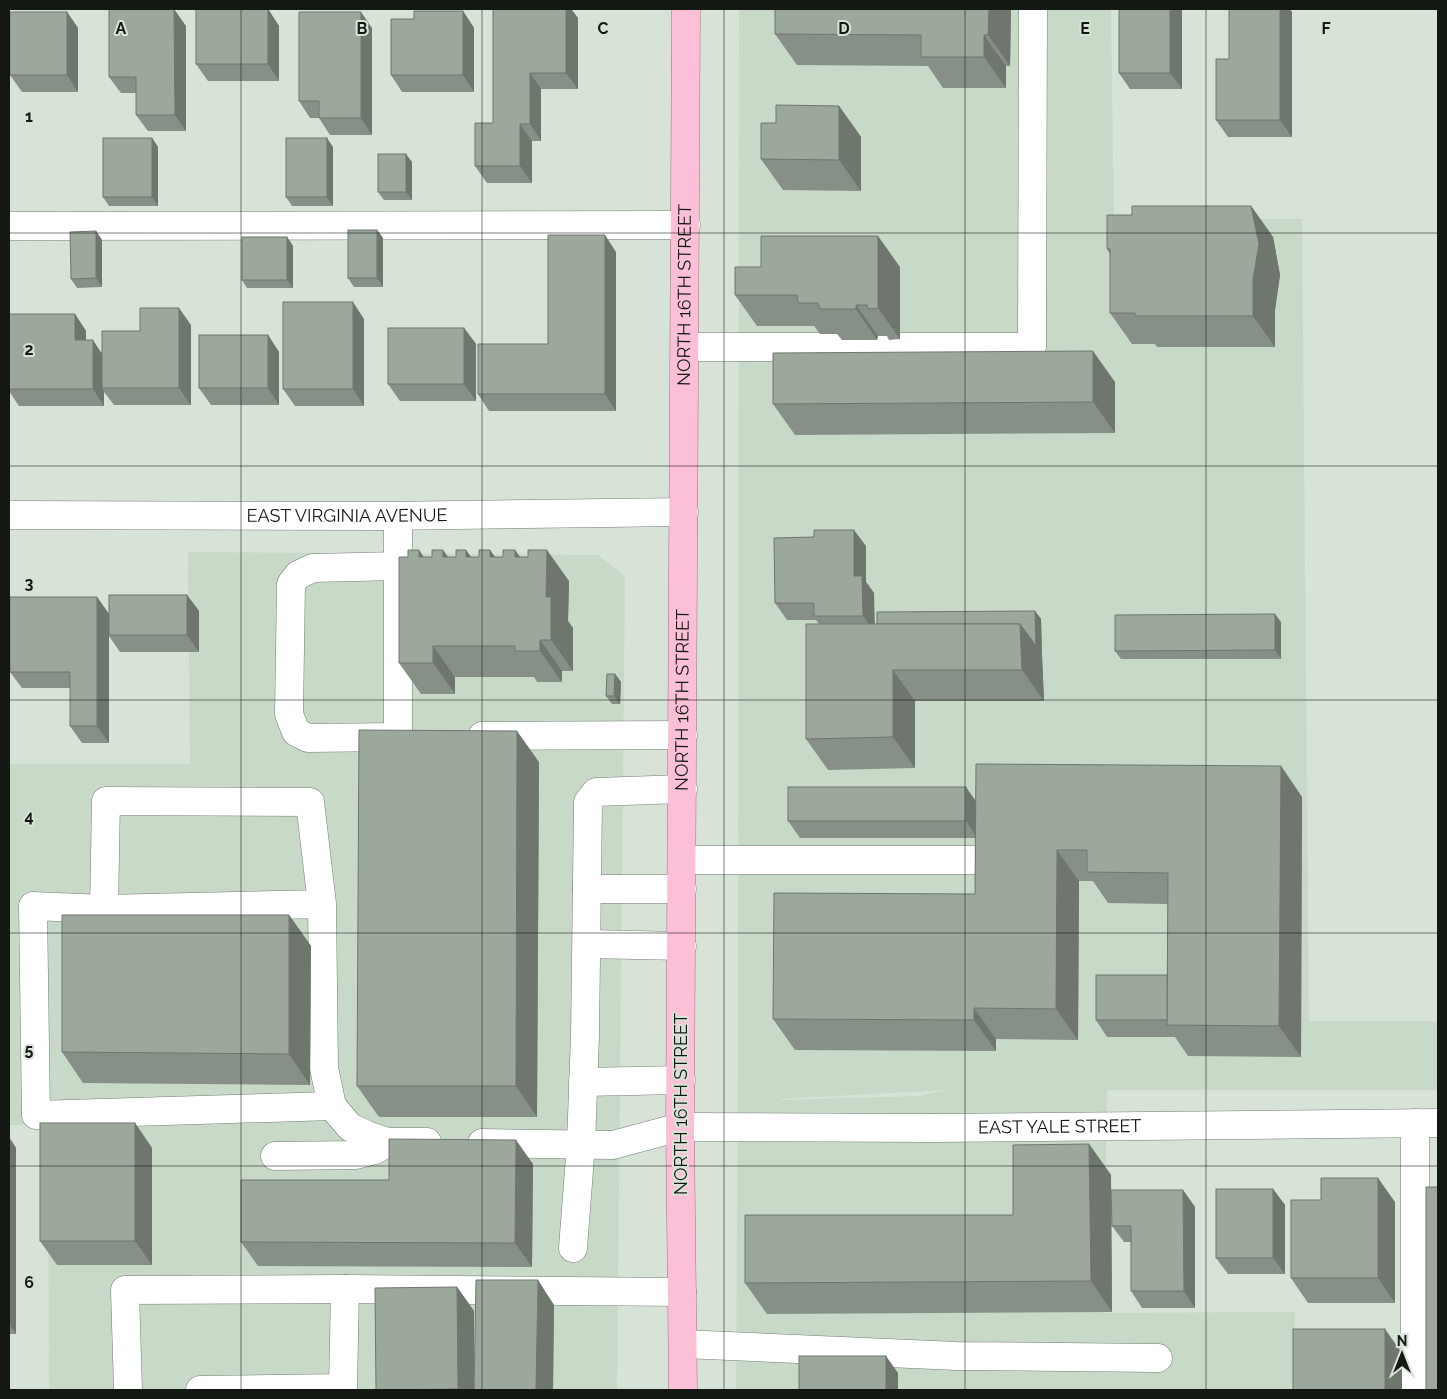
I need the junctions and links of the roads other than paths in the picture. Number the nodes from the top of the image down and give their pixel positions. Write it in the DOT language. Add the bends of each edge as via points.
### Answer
graph roads {
  1 [pos="686,9"];
  2 [pos="1033,9"];
  3 [pos="686,225"];
  4 [pos="9,226"];
  5 [pos="685,346"];
  6 [pos="684,512"];
  7 [pos="9,515"];
  8 [pos="398,516"];
  9 [pos="398,566"];
  10 [pos="683,734"];
  11 [pos="398,737"];
  12 [pos="427,737"];
  13 [pos="456,737"];
  14 [pos="683,789"];
  15 [pos="682,860"];
  16 [pos="973,860"];
  17 [pos="587,889"];
  18 [pos="682,889"];
  19 [pos="322,904"];
  20 [pos="104,908"];
  21 [pos="587,944"];
  22 [pos="682,946"];
  23 [pos="681,1080"];
  24 [pos="583,1082"];
  25 [pos="332,1106"];
  26 [pos="1427,1123"];
  27 [pos="680,1127"];
  28 [pos="388,1142"];
  29 [pos="581,1144"];
  30 [pos="275,1156"];
  31 [pos="573,1248"];
  32 [pos="345,1289"];
  33 [pos="682,1292"];
  34 [pos="683,1344"];
  35 [pos="1158,1358"];
  36 [pos="128,1390"];
  37 [pos="200,1390"];
  38 [pos="683,1390"];
  39 [pos="1415,1390"];
  1 -- 3 [label="main road, NORTH 16TH STREET"];
  2 -- 5 [label="street" via="1032,346"];
  3 -- 4 [label="street"];
  3 -- 5 [label="main road, NORTH 16TH STREET"];
  5 -- 6 [label="main road, NORTH 16TH STREET"];
  6 -- 8 [label="street, EAST VIRGINIA AVENUE"];
  6 -- 10 [label="main road, NORTH 16TH STREET"];
  7 -- 8 [label="street, EAST VIRGINIA AVENUE"];
  8 -- 9 [label="street"];
  9 -- 11 [label="street"];
  9 -- 11 [label="street" via="313,568 298,575 291,584 289,714 296,732 308,738"];
  10 -- 13 [label="street"];
  10 -- 14 [label="main road, NORTH 16TH STREET"];
  11 -- 12 [label="street"];
  14 -- 15 [label="main road, NORTH 16TH STREET"];
  14 -- 17 [label="street" via="596,792 588,802"];
  15 -- 16 [label="street"];
  15 -- 18 [label="main road, NORTH 16TH STREET"];
  17 -- 18 [label="street"];
  17 -- 21 [label="street"];
  18 -- 22 [label="main road, NORTH 16TH STREET"];
  19 -- 20 [label="street"];
  19 -- 20 [label="street" via="310,802 106,801"];
  19 -- 25 [label="street" via="324,1068"];
  20 -- 25 [label="street" via="33,906 36,1115"];
  21 -- 22 [label="street"];
  21 -- 24 [label="street"];
  22 -- 23 [label="main road, NORTH 16TH STREET"];
  23 -- 24 [label="street"];
  23 -- 27 [label="main road, NORTH 16TH STREET"];
  24 -- 29 [label="street"];
  25 -- 28 [label="street" via="350,1127"];
  26 -- 27 [label="street, EAST YALE STREET"];
  26 -- 39 [label="street"];
  27 -- 29 [label="street, EAST YALE STREET" via="614,1145"];
  27 -- 33 [label="main road, NORTH 16TH STREET"];
  28 -- 29 [label="street, EAST YALE STREET"];
  28 -- 30 [label="street" via="375,1150 356,1155"];
  29 -- 31 [label="street"];
  32 -- 33 [label="street"];
  32 -- 36 [label="street" via="125,1290"];
  32 -- 37 [label="street" via="343,1388"];
  33 -- 34 [label="main road, NORTH 16TH STREET"];
  34 -- 35 [label="street" via="957,1356"];
  34 -- 38 [label="main road, NORTH 16TH STREET"];
}
